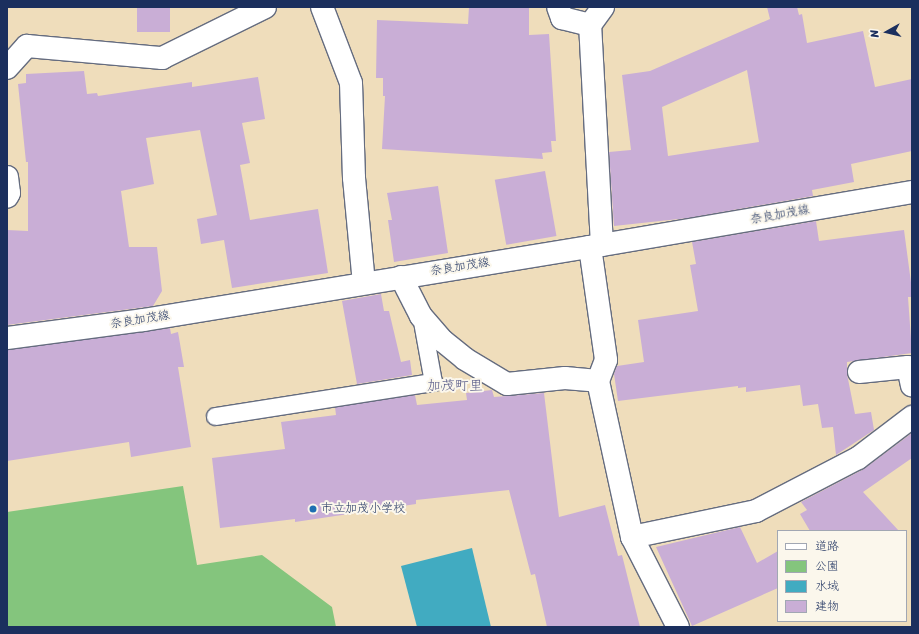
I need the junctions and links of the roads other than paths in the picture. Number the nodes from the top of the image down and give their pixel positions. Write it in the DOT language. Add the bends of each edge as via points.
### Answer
graph roads {
  1 [pos="265,7"];
  2 [pos="322,7"];
  3 [pos="558,7"];
  4 [pos="603,7"];
  5 [pos="590,25"];
  6 [pos="7,68"];
  7 [pos="7,177"];
  8 [pos="912,192"];
  9 [pos="7,196"];
  10 [pos="596,246"];
  11 [pos="401,277"];
  12 [pos="364,283"];
  13 [pos="421,316"];
  14 [pos="7,338"];
  15 [pos="859,372"];
  16 [pos="598,381"];
  17 [pos="912,386"];
  18 [pos="215,416"];
  19 [pos="912,417"];
  20 [pos="632,537"];
  21 [pos="678,627"];
  1 -- 6 [label="street" via="162,58 27,46"];
  2 -- 12 [label="street" via="351,82 354,178"];
  3 -- 5 [label="street" via="562,18"];
  4 -- 5 [label="street"];
  5 -- 10 [label="street"];
  7 -- 9 [label="street"];
  8 -- 10 [label="street, 奈良加茂線"];
  10 -- 11 [label="street, 奈良加茂線"];
  10 -- 16 [label="street" via="606,360"];
  11 -- 12 [label="street, 奈良加茂線"];
  11 -- 13 [label="street"];
  12 -- 14 [label="street, 奈良加茂線" via="143,320"];
  13 -- 16 [label="street" via="443,341 465,359 507,384 565,378"];
  13 -- 18 [label="lane" via="434,382"];
  15 -- 17 [label="street" via="908,366"];
  16 -- 20 [label="street"];
  19 -- 20 [label="street" via="858,458 756,511"];
  20 -- 21 [label="street"];
}
